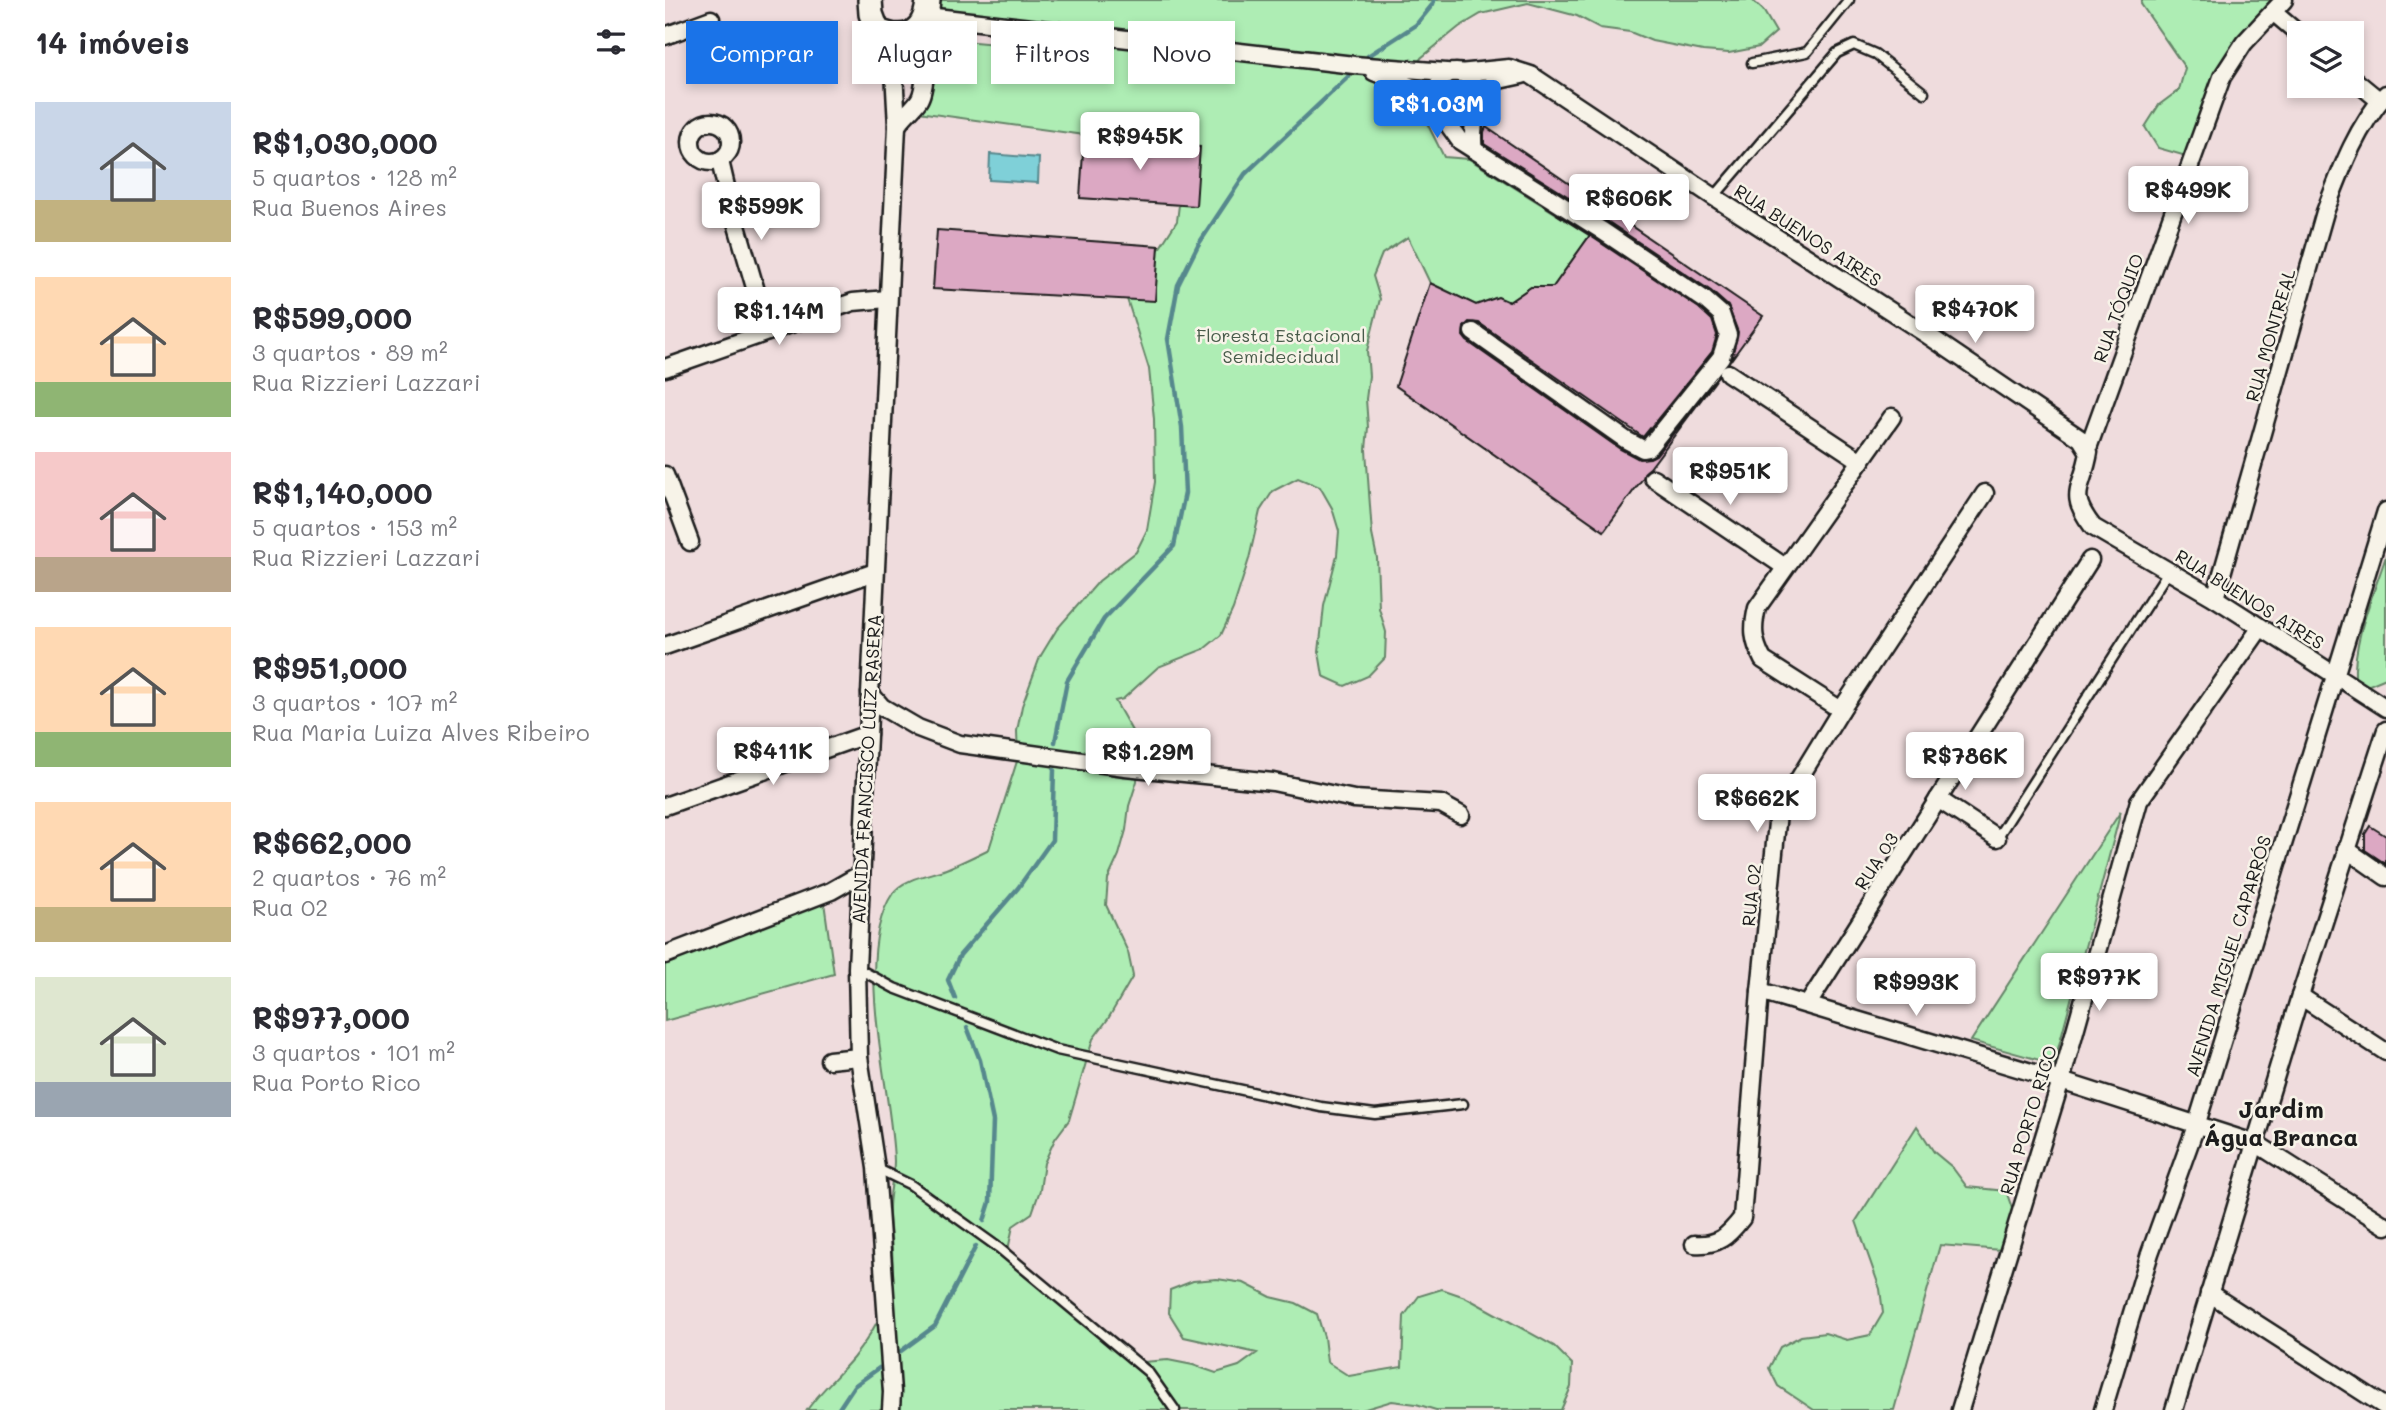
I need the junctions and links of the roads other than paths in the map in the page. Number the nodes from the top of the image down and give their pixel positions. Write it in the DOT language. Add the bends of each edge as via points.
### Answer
graph roads {
  1 [pos="870,0"];
  2 [pos="1849,0"];
  3 [pos="925,5"];
  4 [pos="2278,6"];
  5 [pos="711,19"];
  6 [pos="874,21"];
  7 [pos="2289,21"];
  8 [pos="665,36"];
  9 [pos="1752,63"];
  10 [pos="1355,65"];
  11 [pos="1459,72"];
  12 [pos="1531,75"];
  13 [pos="895,84"];
  14 [pos="2364,85"];
  15 [pos="1924,93"];
  16 [pos="1473,96"];
  17 [pos="2383,97"];
  18 [pos="1440,98"];
  19 [pos="897,126"];
  20 [pos="1474,150"];
  21 [pos="720,161"];
  22 [pos="1714,197"];
  23 [pos="887,299"];
  24 [pos="768,332"];
  25 [pos="1473,332"];
  26 [pos="665,368"];
  27 [pos="1728,373"];
  28 [pos="1892,417"];
  29 [pos="2088,448"];
  30 [pos="1861,461"];
  31 [pos="665,475"];
  32 [pos="1653,478"];
  33 [pos="1985,493"];
  34 [pos="2386,511"];
  35 [pos="673,519"];
  36 [pos="690,542"];
  37 [pos="2090,560"];
  38 [pos="1785,567"];
  39 [pos="2169,570"];
  40 [pos="875,572"];
  41 [pos="2215,598"];
  42 [pos="2261,627"];
  43 [pos="665,646"];
  44 [pos="2335,675"];
  45 [pos="870,693"];
  46 [pos="2386,708"];
  47 [pos="1841,710"];
  48 [pos="2386,730"];
  49 [pos="868,734"];
  50 [pos="1938,799"];
  51 [pos="665,806"];
  52 [pos="1461,815"];
  53 [pos="1997,838"];
  54 [pos="2346,849"];
  55 [pos="861,874"];
  56 [pos="2386,877"];
  57 [pos="665,955"];
  58 [pos="857,968"];
  59 [pos="1760,991"];
  60 [pos="2300,996"];
  61 [pos="1808,1004"];
  62 [pos="2386,1052"];
  63 [pos="859,1057"];
  64 [pos="829,1060"];
  65 [pos="2060,1081"];
  66 [pos="1463,1104"];
  67 [pos="2197,1124"];
  68 [pos="2257,1144"];
  69 [pos="876,1168"];
  70 [pos="2386,1226"];
  71 [pos="1694,1244"];
  72 [pos="2209,1293"];
  73 [pos="2386,1407"];
  74 [pos="891,1410"];
  75 [pos="1175,1410"];
  76 [pos="1960,1410"];
  77 [pos="2103,1410"];
  78 [pos="2174,1410"];
  1 -- 6 [label="street, AVENIDA FRANCISCO LUIZ RASERA"];
  2 -- 9 [label="lane" via="1808,52"];
  3 -- 10 [label="street, RUA BUENOS AIRES"];
  3 -- 19 [label="street" via="923,87 919,100"];
  4 -- 7 [label="street"];
  4 -- 29 [label="street, RUA TÓQUIO" via="2244,43 2223,77"];
  5 -- 8 [label="street"];
  10 -- 11 [label="street, RUA BUENOS AIRES"];
  10 -- 18 [label="street, RUA BUENOS AIRES"];
  11 -- 12 [label="street, RUA BUENOS AIRES" via="1509,68"];
  11 -- 16 [label="street" via="1472,81"];
  11 -- 18 [label="street" via="1440,82"];
  12 -- 16 [label="street, RUA BUENOS AIRES" via="1499,80"];
  12 -- 22 [label="street, RUA BUENOS AIRES"];
  13 -- 19 [label="street, AVENIDA FRANCISCO LUIZ RASERA"];
  14 -- 17 [label="street"];
  15 -- 22 [label="lane" via="1875,54 1854,45 1837,52"];
  16 -- 18 [label="street, RUA BUENOS AIRES" via="1460,107 1448,106"];
  16 -- 20 [label="street"];
  17 -- 41 [label="street, RUA MONTREAL" via="2362,125 2325,212"];
  18 -- 20 [label="street" via="1450,127 1460,142"];
  19 -- 23 [label="street, AVENIDA FRANCISCO LUIZ RASERA"];
  20 -- 25 [label="street" via="1705,300 1721,314 1728,335 1721,357 1643,449"];
  21 -- 24 [label="street"];
  22 -- 29 [label="street, RUA BUENOS AIRES" via="1926,334"];
  23 -- 24 [label="street" via="853,302"];
  23 -- 40 [label="street, AVENIDA FRANCISCO LUIZ RASERA"];
  24 -- 26 [label="street"];
  27 -- 30 [label="street"];
  28 -- 30 [label="street"];
  29 -- 39 [label="street, RUA BUENOS AIRES" via="2077,497 2080,509 2102,534"];
  30 -- 38 [label="street"];
  31 -- 35 [label="street"];
  32 -- 38 [label="street"];
  33 -- 47 [label="street, RUA 02"];
  34 -- 44 [label="street, AVENIDA MIGUEL CAPARRÓS"];
  35 -- 36 [label="street"];
  37 -- 50 [label="street, RUA 03"];
  38 -- 47 [label="street" via="1757,608 1752,628 1756,648 1763,660"];
  39 -- 41 [label="street, RUA BUENOS AIRES"];
  39 -- 53 [label="lane"];
  40 -- 43 [label="street"];
  40 -- 45 [label="street, AVENIDA FRANCISCO LUIZ RASERA"];
  41 -- 42 [label="street, RUA BUENOS AIRES"];
  42 -- 44 [label="street, RUA BUENOS AIRES"];
  42 -- 65 [label="street, RUA PORTO RICO" via="2139,802"];
  44 -- 46 [label="street, RUA BUENOS AIRES"];
  44 -- 67 [label="street, AVENIDA MIGUEL CAPARRÓS"];
  45 -- 49 [label="street, AVENIDA FRANCISCO LUIZ RASERA"];
  45 -- 52 [label="street" via="881,707 918,728 960,744 1302,786 1354,799 1441,804"];
  47 -- 59 [label="street, RUA 02" via="1778,813"];
  48 -- 54 [label="street"];
  49 -- 51 [label="street"];
  49 -- 55 [label="street, AVENIDA FRANCISCO LUIZ RASERA"];
  50 -- 53 [label="street"];
  50 -- 61 [label="street, RUA 03"];
  54 -- 56 [label="street"];
  54 -- 60 [label="street"];
  55 -- 57 [label="street" via="831,891"];
  55 -- 58 [label="street, AVENIDA FRANCISCO LUIZ RASERA"];
  58 -- 63 [label="street, AVENIDA FRANCISCO LUIZ RASERA"];
  58 -- 66 [label="lane" via="894,988 1057,1050 1321,1107 1374,1114"];
  59 -- 61 [label="street"];
  59 -- 71 [label="street, RUA 02" via="1742,1218 1726,1237 1706,1245"];
  60 -- 62 [label="street"];
  60 -- 68 [label="street"];
  61 -- 65 [label="street"];
  63 -- 64 [label="street"];
  63 -- 69 [label="street, AVENIDA FRANCISCO LUIZ RASERA"];
  65 -- 67 [label="street"];
  65 -- 76 [label="street, RUA PORTO RICO"];
  67 -- 68 [label="street"];
  67 -- 77 [label="street, AVENIDA MIGUEL CAPARRÓS" via="2150,1253"];
  68 -- 70 [label="street"];
  68 -- 72 [label="street"];
  69 -- 74 [label="street, AVENIDA FRANCISCO LUIZ RASERA"];
  69 -- 75 [label="lane" via="911,1185 999,1248 1148,1371"];
  72 -- 73 [label="street"];
  72 -- 78 [label="street"];
}
